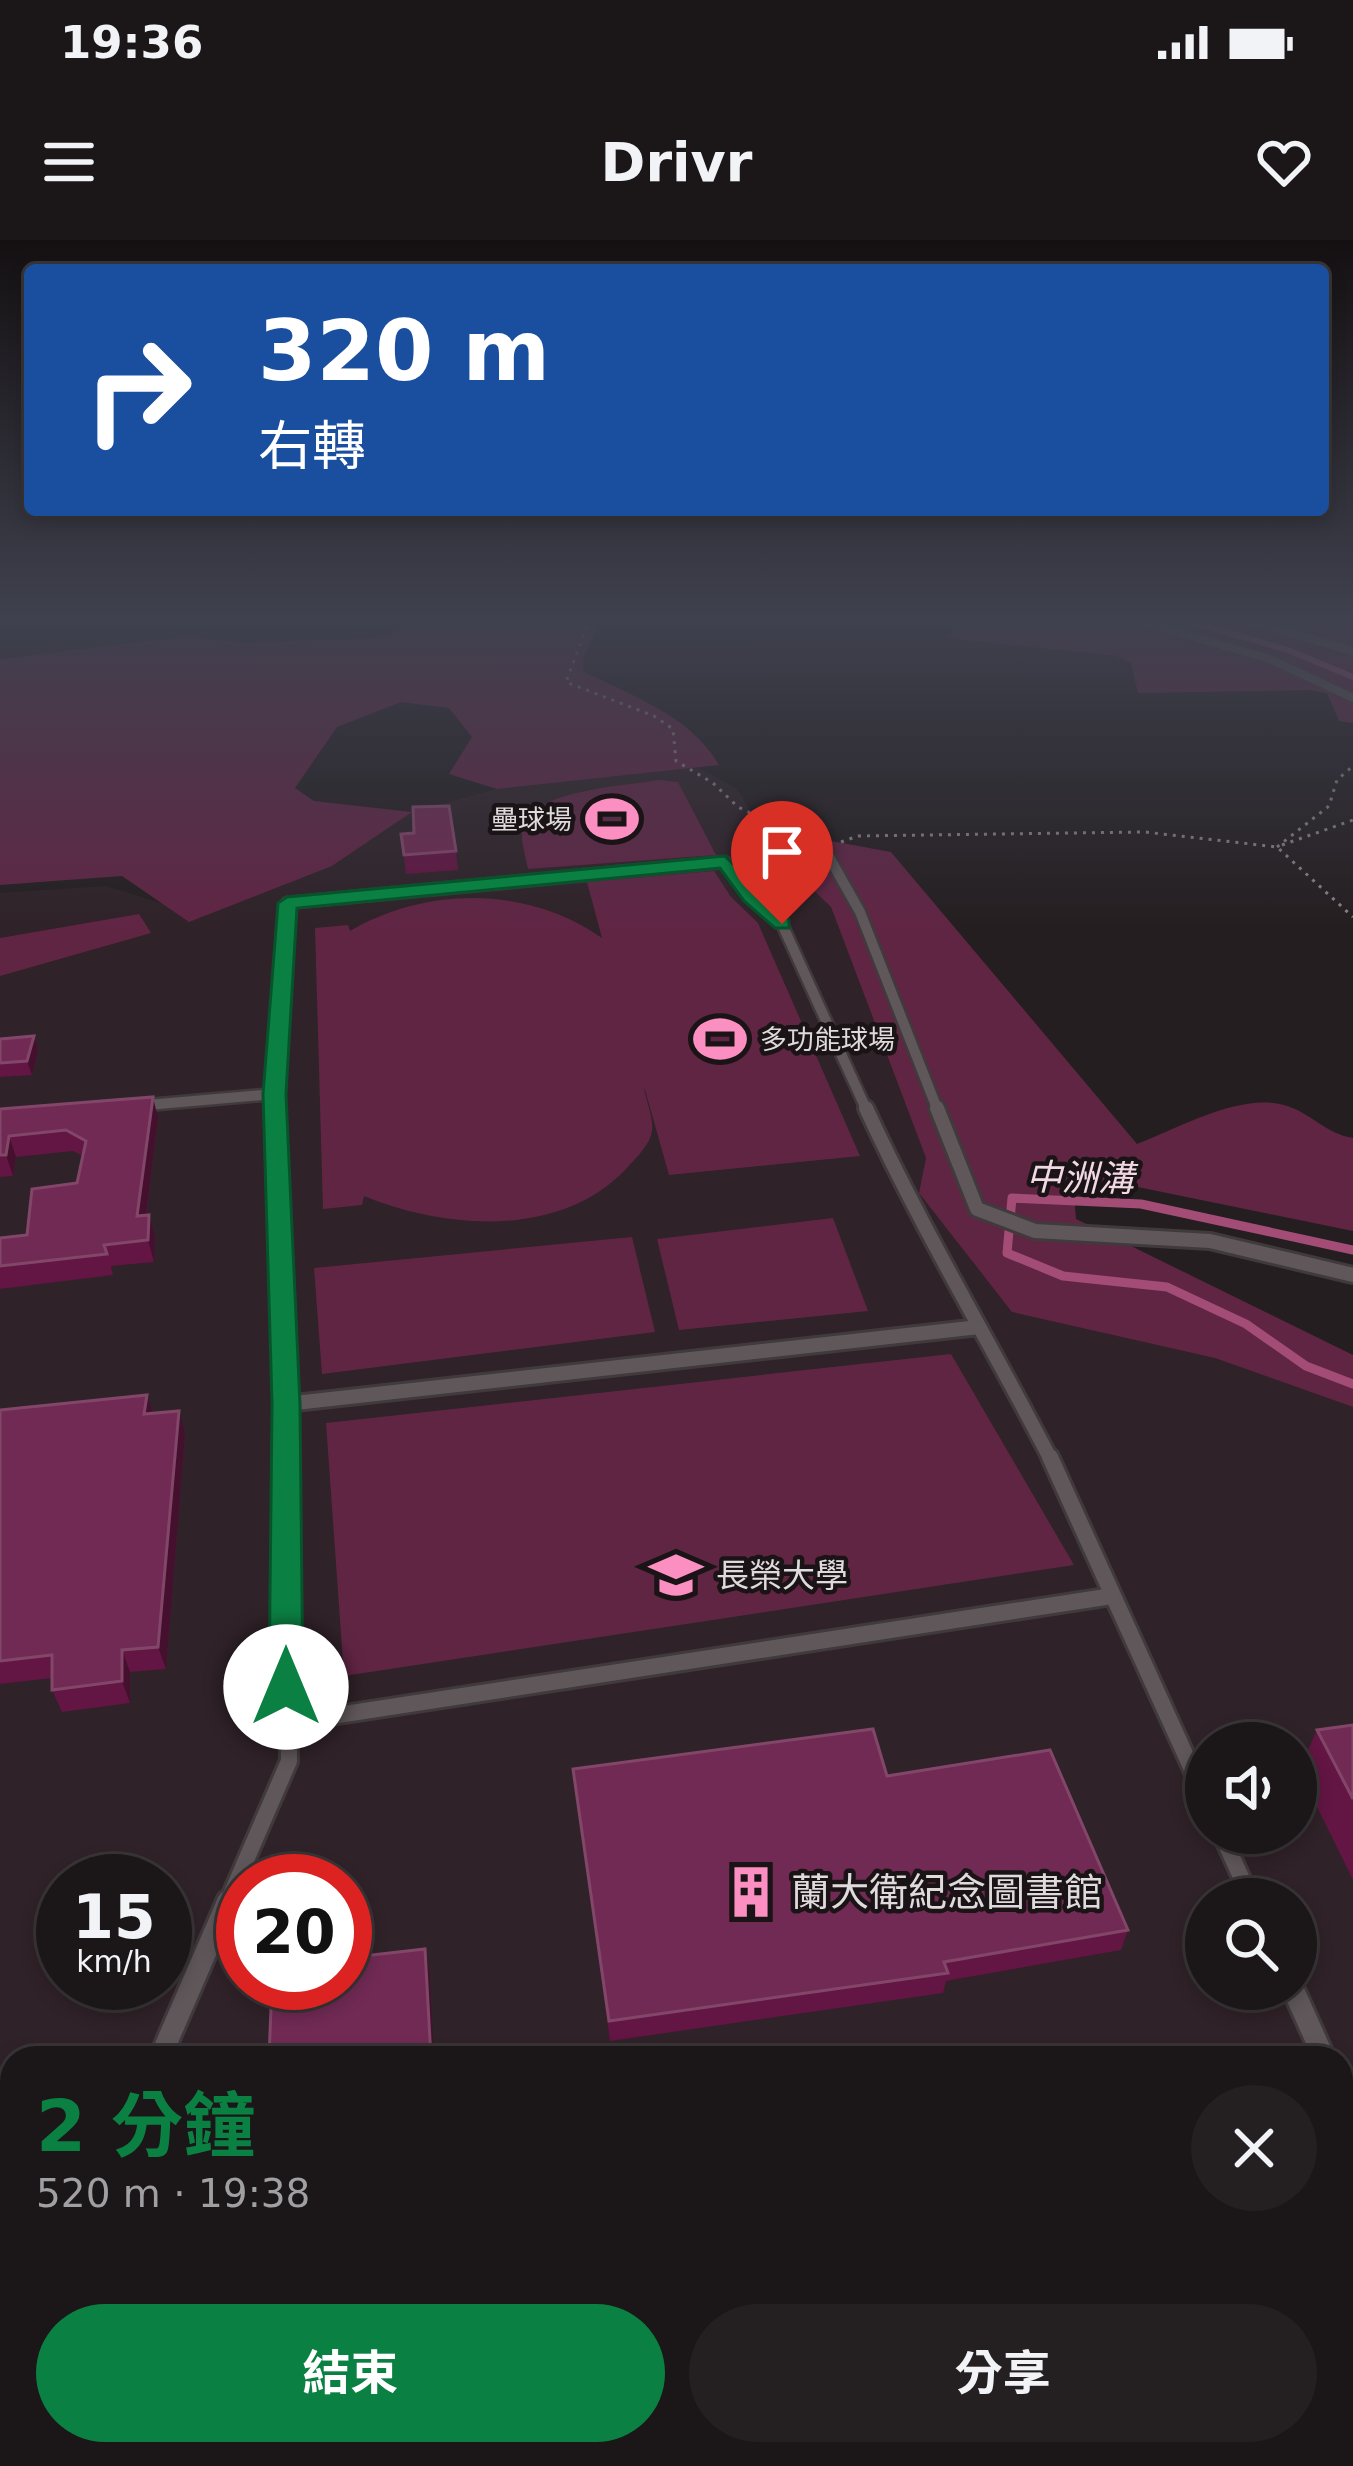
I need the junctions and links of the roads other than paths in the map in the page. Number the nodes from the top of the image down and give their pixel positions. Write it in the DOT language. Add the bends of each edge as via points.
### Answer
graph roads {
  1 [pos="824,848"];
  2 [pos="274,1094"];
  3 [pos="114,1108"];
  4 [pos="1353,1275"];
  5 [pos="979,1327"];
  6 [pos="286,1404"];
  7 [pos="1112,1596"];
  8 [pos="286,1723"];
  9 [pos="1185,1754"];
  10 [pos="1302,2010"];
  11 [pos="165,2046"];
  12 [pos="1319,2046"];
  1 -- 4 [label="lane" via="860,912 977,1209 1035,1232 1210,1240"];
  2 -- 3 [label="lane"];
  2 -- 5 [label="lane" via="287,903 725,862 782,924 905,1193"];
  2 -- 6 [label="lane"];
  5 -- 6 [label="lane"];
  5 -- 7 [label="lane" via="1077,1510"];
  6 -- 8 [label="lane"];
  7 -- 8 [label="lane"];
  7 -- 9 [label="lane"];
  8 -- 11 [label="lane" via="290,1761"];
  10 -- 12 [label="lane"];
}
